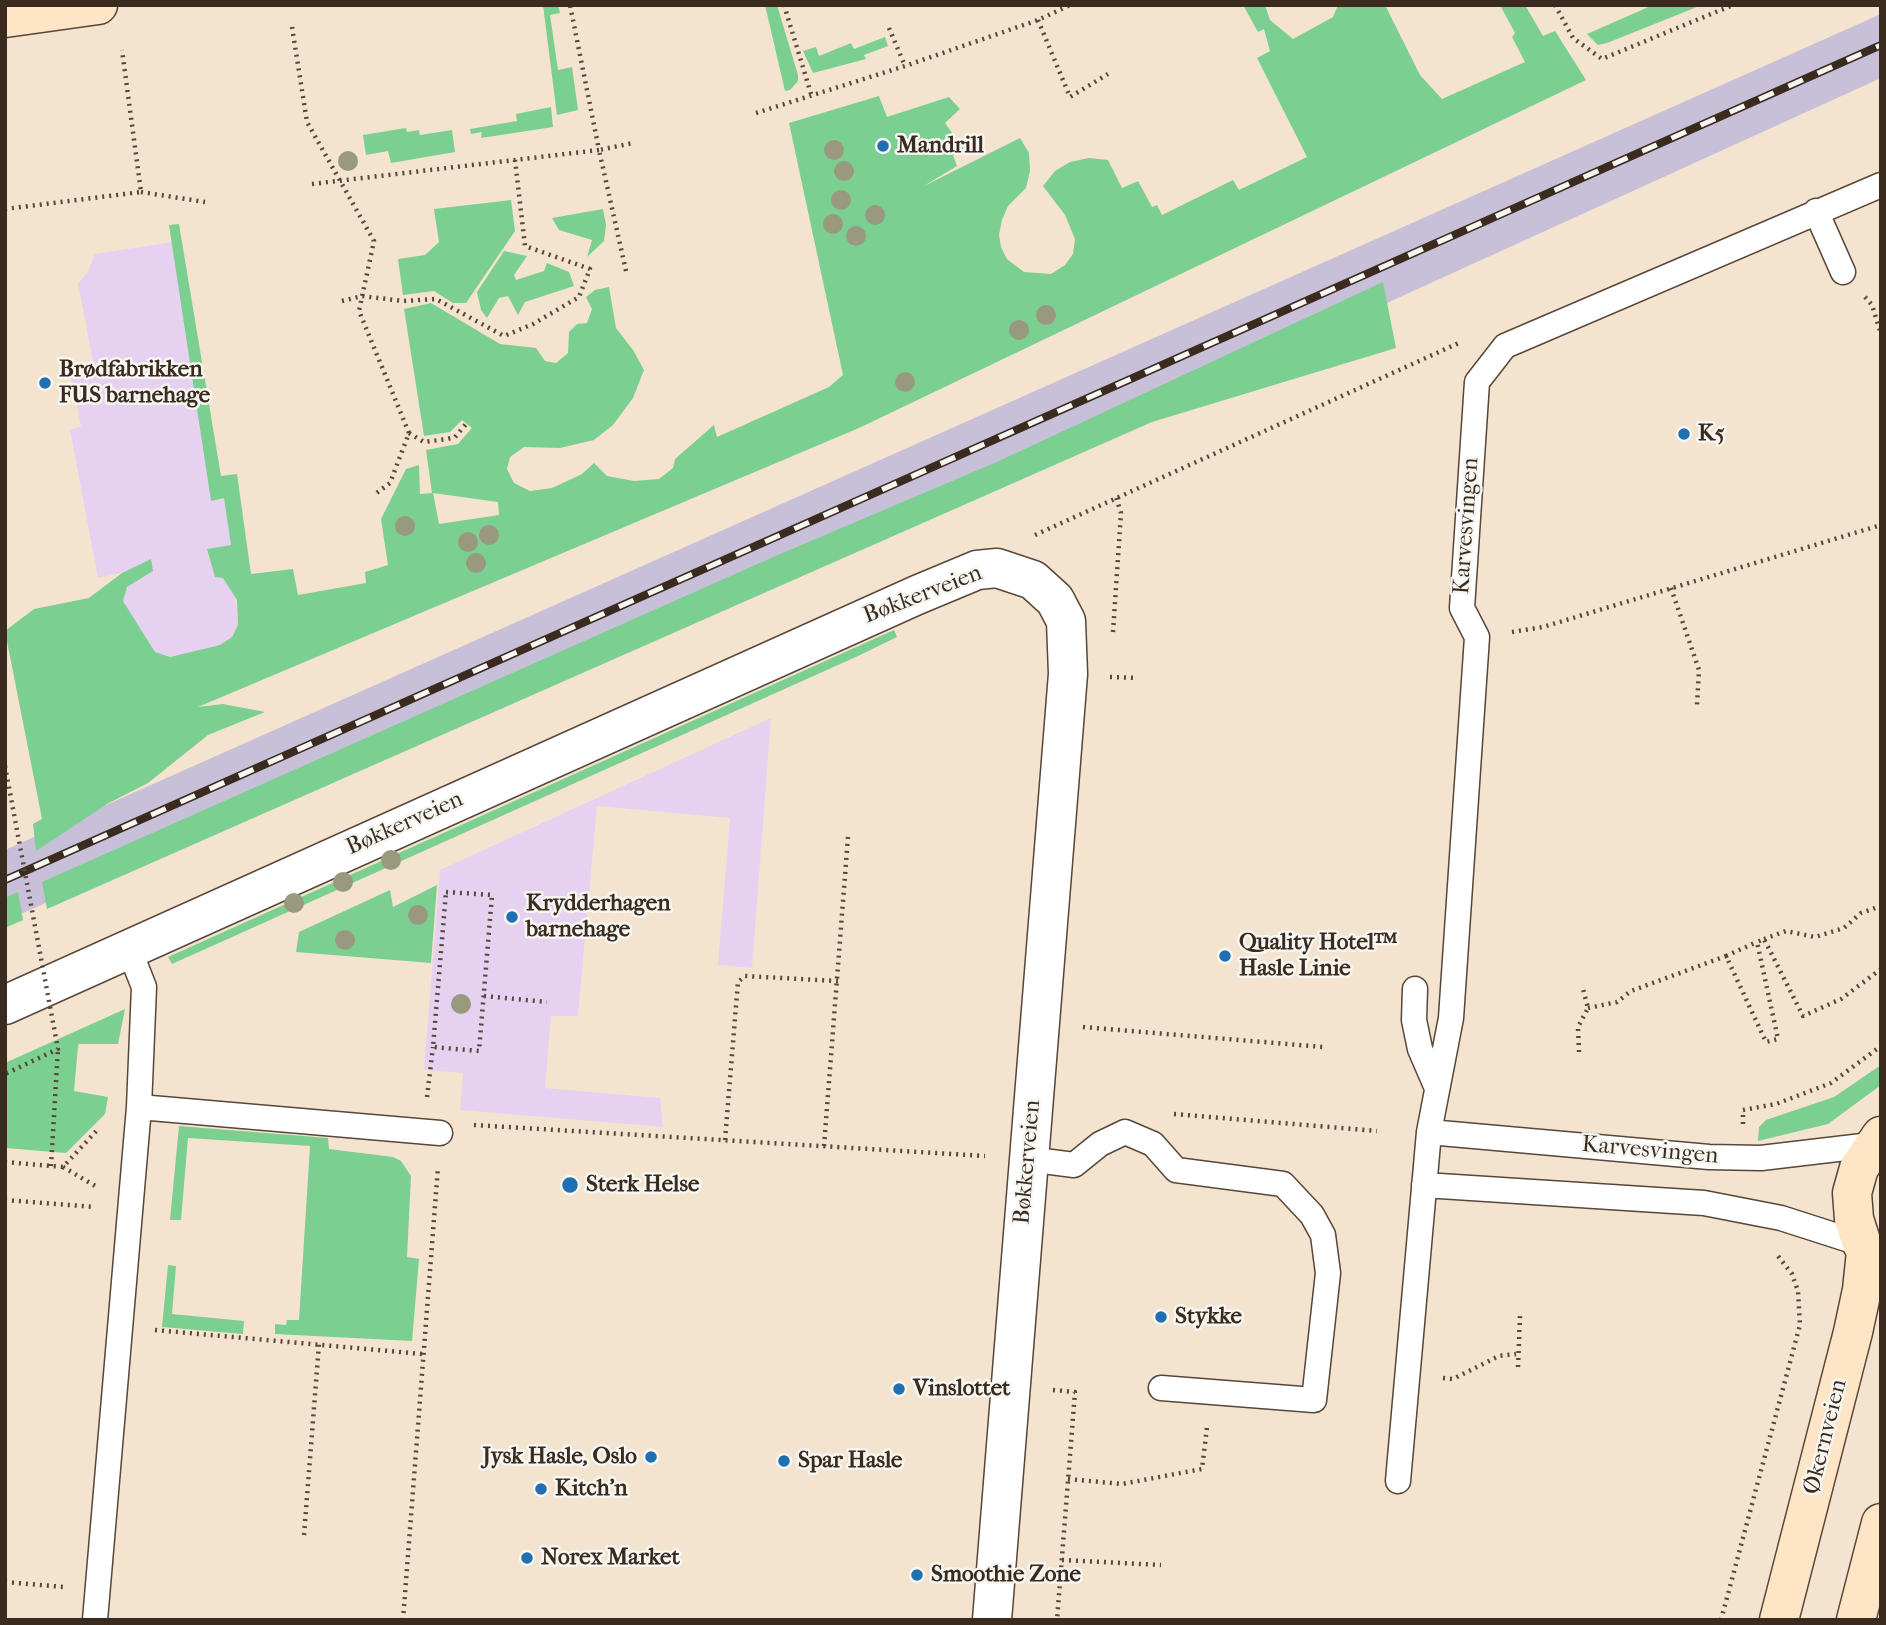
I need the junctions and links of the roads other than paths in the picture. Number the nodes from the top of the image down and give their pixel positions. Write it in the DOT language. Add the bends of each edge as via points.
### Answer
graph roads {
  1 [pos="98,5"];
  2 [pos="5,18"];
  3 [pos="1881,185"];
  4 [pos="1816,211"];
  5 [pos="1843,272"];
  6 [pos="129,949"];
  7 [pos="1415,989"];
  8 [pos="5,1005"];
  9 [pos="1436,1086"];
  10 [pos="139,1107"];
  11 [pos="441,1128"];
  12 [pos="1429,1132"];
  13 [pos="1876,1140"];
  14 [pos="1028,1159"];
  15 [pos="1424,1185"];
  16 [pos="1869,1256"];
  17 [pos="1161,1388"];
  18 [pos="1398,1481"];
  19 [pos="1881,1523"];
  20 [pos="95,1620"];
  21 [pos="992,1620"];
  22 [pos="1779,1620"];
  23 [pos="1856,1620"];
  1 -- 2 [label="main road"];
  3 -- 4 [label="lane, Karvesvingen"];
  4 -- 5 [label="lane"];
  4 -- 9 [label="lane, Karvesvingen" via="1505,346 1477,382 1462,608 1476,637 1451,1018"];
  6 -- 8 [label="street, Bøkkerveien"];
  6 -- 10 [label="lane" via="144,987"];
  6 -- 14 [label="street, Bøkkerveien" via="917,595 977,570 1014,571 1033,580 1055,600 1069,637"];
  7 -- 9 [label="lane" via="1414,1020 1420,1049"];
  9 -- 12 [label="lane, Karvesvingen"];
  10 -- 11 [label="lane"];
  10 -- 20 [label="lane"];
  12 -- 13 [label="lane, Karvesvingen" via="1761,1158"];
  12 -- 15 [label="lane, Karvesvingen"];
  13 -- 16 [label="main road" via="1858,1168 1852,1193 1854,1219"];
  14 -- 17 [label="lane" via="1074,1165 1100,1144 1125,1132 1153,1144 1176,1170 1283,1184 1312,1215 1323,1235 1328,1273 1314,1400"];
  14 -- 21 [label="street, Bøkkerveien"];
  15 -- 16 [label="lane, Karvesvingen" via="1704,1203 1781,1218"];
  15 -- 18 [label="lane, Karvesvingen"];
  16 -- 22 [label="main road, Økernveien"];
  19 -- 23 [label="main road"];
}
